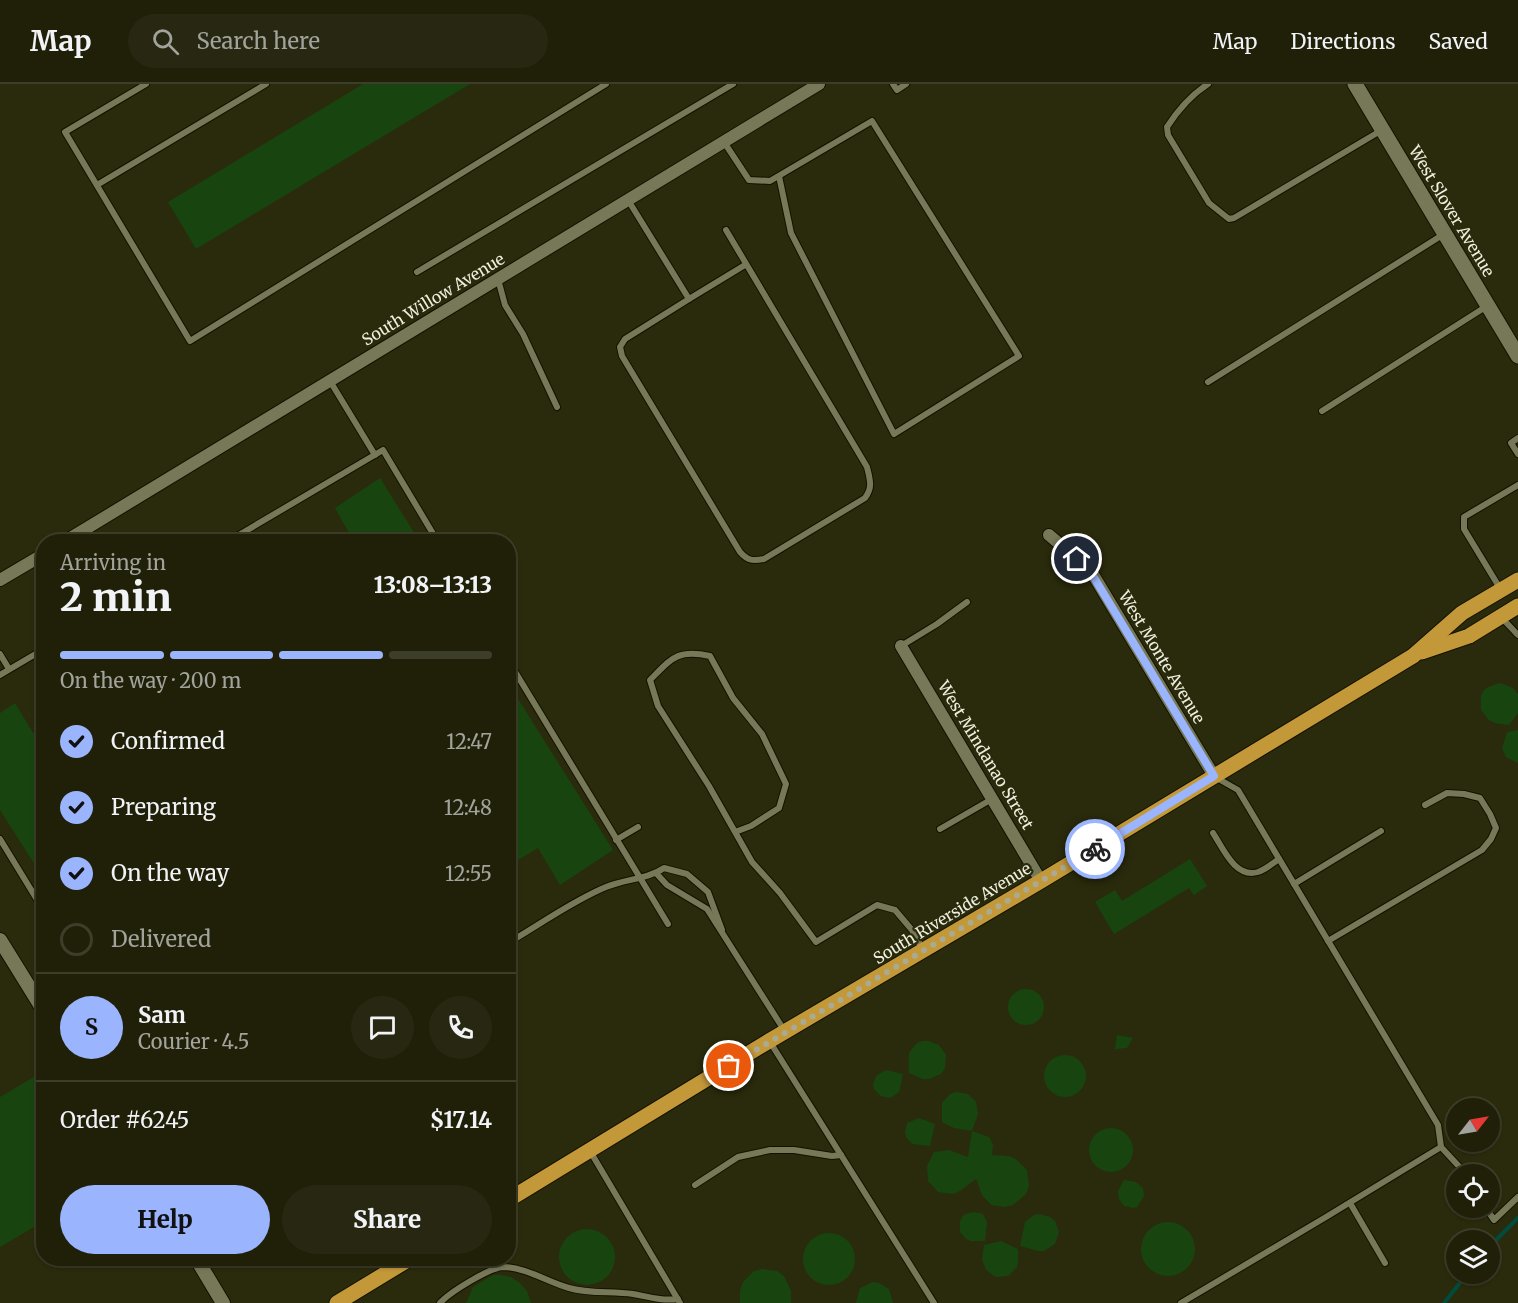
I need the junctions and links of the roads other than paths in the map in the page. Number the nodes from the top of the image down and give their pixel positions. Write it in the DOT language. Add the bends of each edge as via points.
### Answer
graph roads {
  1 [pos="146,84"];
  2 [pos="267,84"];
  3 [pos="606,84"];
  4 [pos="733,84"];
  5 [pos="819,84"];
  6 [pos="893,84"];
  7 [pos="906,84"];
  8 [pos="1208,84"];
  9 [pos="1355,84"];
  10 [pos="1383,130"];
  11 [pos="723,142"];
  12 [pos="778,176"];
  13 [pos="97,185"];
  14 [pos="627,200"];
  15 [pos="726,230"];
  16 [pos="1445,234"];
  17 [pos="745,265"];
  18 [pos="417,272"];
  19 [pos="498,278"];
  20 [pos="689,299"];
  21 [pos="1488,306"];
  22 [pos="1518,356"];
  23 [pos="329,381"];
  24 [pos="1209,382"];
  25 [pos="557,407"];
  26 [pos="1323,411"];
  27 [pos="1518,438"];
  28 [pos="375,454"];
  29 [pos="1518,454"];
  30 [pos="1518,485"];
  31 [pos="77,534"];
  32 [pos="240,534"];
  33 [pos="433,534"];
  34 [pos="1049,535"];
  35 [pos="36,559"];
  36 [pos="0,580"];
  37 [pos="1518,580"];
  38 [pos="1501,590"];
  39 [pos="967,602"];
  40 [pos="1518,606"];
  41 [pos="1501,616"];
  42 [pos="1518,635"];
  43 [pos="901,646"];
  44 [pos="0,654"];
  45 [pos="36,654"];
  46 [pos="1413,656"];
  47 [pos="9,669"];
  48 [pos="516,673"];
  49 [pos="0,675"];
  50 [pos="1214,776"];
  51 [pos="993,799"];
  52 [pos="1425,805"];
  53 [pos="638,827"];
  54 [pos="940,829"];
  55 [pos="1381,831"];
  56 [pos="735,832"];
  57 [pos="1214,833"];
  58 [pos="0,839"];
  59 [pos="616,840"];
  60 [pos="1279,859"];
  61 [pos="656,873"];
  62 [pos="639,877"];
  63 [pos="1041,881"];
  64 [pos="1294,884"];
  65 [pos="36,898"];
  66 [pos="668,924"];
  67 [pos="722,930"];
  68 [pos="516,938"];
  69 [pos="0,940"];
  70 [pos="1328,940"];
  71 [pos="924,950"];
  72 [pos="36,998"];
  73 [pos="785,1032"];
  74 [pos="770,1041"];
  75 [pos="1440,1147"];
  76 [pos="590,1151"];
  77 [pos="841,1155"];
  78 [pos="1456,1164"];
  79 [pos="695,1185"];
  80 [pos="516,1195"];
  81 [pos="1518,1197"];
  82 [pos="1350,1203"];
  83 [pos="1500,1214"];
  84 [pos="1385,1263"];
  85 [pos="201,1266"];
  86 [pos="398,1266"];
  87 [pos="679,1301"];
  88 [pos="223,1303"];
  89 [pos="337,1303"];
  90 [pos="440,1303"];
  91 [pos="934,1303"];
  92 [pos="1181,1303"];
  1 -- 13 [label="lane" via="65,132"];
  2 -- 13 [label="lane"];
  3 -- 13 [label="lane" via="190,341"];
  4 -- 18 [label="lane"];
  5 -- 11 [label="street, South Willow Avenue"];
  6 -- 7 [label="lane" via="897,90"];
  8 -- 10 [label="lane" via="1177,112 1167,127 1168,135 1209,203 1229,219"];
  9 -- 10 [label="main road, West Slover Avenue"];
  10 -- 16 [label="main road, West Slover Avenue"];
  11 -- 12 [label="lane" via="748,180 770,181"];
  11 -- 14 [label="street, South Willow Avenue"];
  12 -- 12 [label="lane" via="872,121 1019,356 894,434 790,233"];
  14 -- 19 [label="street, South Willow Avenue"];
  14 -- 20 [label="lane"];
  15 -- 17 [label="lane"];
  16 -- 21 [label="main road, West Slover Avenue"];
  16 -- 24 [label="lane"];
  17 -- 20 [label="lane"];
  17 -- 20 [label="lane" via="867,467 871,490 865,498 764,559 746,559 740,552 622,356 620,347 625,339"];
  19 -- 23 [label="street, South Willow Avenue"];
  19 -- 25 [label="lane" via="505,305"];
  21 -- 22 [label="main road, West Slover Avenue"];
  21 -- 26 [label="lane"];
  23 -- 28 [label="lane"];
  23 -- 31 [label="street, South Willow Avenue"];
  27 -- 29 [label="lane" via="1511,443"];
  28 -- 32 [label="lane"];
  28 -- 33 [label="lane" via="383,450"];
  30 -- 38 [label="lane" via="1464,517 1464,529"];
  34 -- 50 [label="street, West Monte Avenue" via="1090,571"];
  35 -- 36 [label="street"];
  37 -- 38 [label="main road, South Riverside Avenue"];
  38 -- 46 [label="main road, South Riverside Avenue" via="1462,613"];
  39 -- 43 [label="lane"];
  40 -- 41 [label="main road, South Riverside Avenue"];
  41 -- 42 [label="lane"];
  41 -- 46 [label="main road, South Riverside Avenue" via="1469,636"];
  43 -- 51 [label="street, West Mindanao Street"];
  44 -- 47 [label="lane"];
  45 -- 47 [label="lane"];
  46 -- 50 [label="main road, South Riverside Avenue"];
  47 -- 49 [label="lane"];
  48 -- 59 [label="lane"];
  50 -- 60 [label="lane" via="1238,790"];
  50 -- 63 [label="main road, South Riverside Avenue"];
  51 -- 54 [label="lane"];
  51 -- 63 [label="street, West Mindanao Street"];
  52 -- 70 [label="lane" via="1447,793 1480,798 1496,828 1482,849"];
  53 -- 59 [label="lane"];
  55 -- 64 [label="lane"];
  56 -- 56 [label="lane" via="658,706 650,680 672,658 692,652 710,656 734,698 762,734 786,784 779,808"];
  56 -- 71 [label="lane" via="752,862 816,942 877,905 895,910"];
  57 -- 60 [label="lane" via="1242,872 1257,872"];
  58 -- 65 [label="lane"];
  59 -- 62 [label="lane"];
  60 -- 64 [label="lane"];
  61 -- 62 [label="lane"];
  61 -- 67 [label="lane" via="667,885 708,909"];
  61 -- 67 [label="lane" via="664,868 687,874 708,892"];
  62 -- 66 [label="lane"];
  62 -- 68 [label="lane" via="589,895"];
  63 -- 71 [label="main road, South Riverside Avenue"];
  64 -- 70 [label="lane"];
  67 -- 73 [label="lane"];
  69 -- 72 [label="street"];
  70 -- 75 [label="lane" via="1438,1125"];
  71 -- 73 [label="main road, South Riverside Avenue"];
  73 -- 74 [label="main road, South Riverside Avenue"];
  74 -- 76 [label="main road, South Riverside Avenue"];
  74 -- 77 [label="lane"];
  75 -- 78 [label="lane"];
  75 -- 82 [label="lane"];
  76 -- 80 [label="main road, South Riverside Avenue"];
  76 -- 87 [label="lane"];
  77 -- 79 [label="lane" via="770,1150 738,1157"];
  77 -- 91 [label="lane"];
  81 -- 83 [label="lane"];
  82 -- 84 [label="lane"];
  82 -- 92 [label="lane"];
  85 -- 88 [label="street"];
  86 -- 89 [label="main road"];
  87 -- 90 [label="lane" via="572,1289 503,1267 447,1295"];
}
